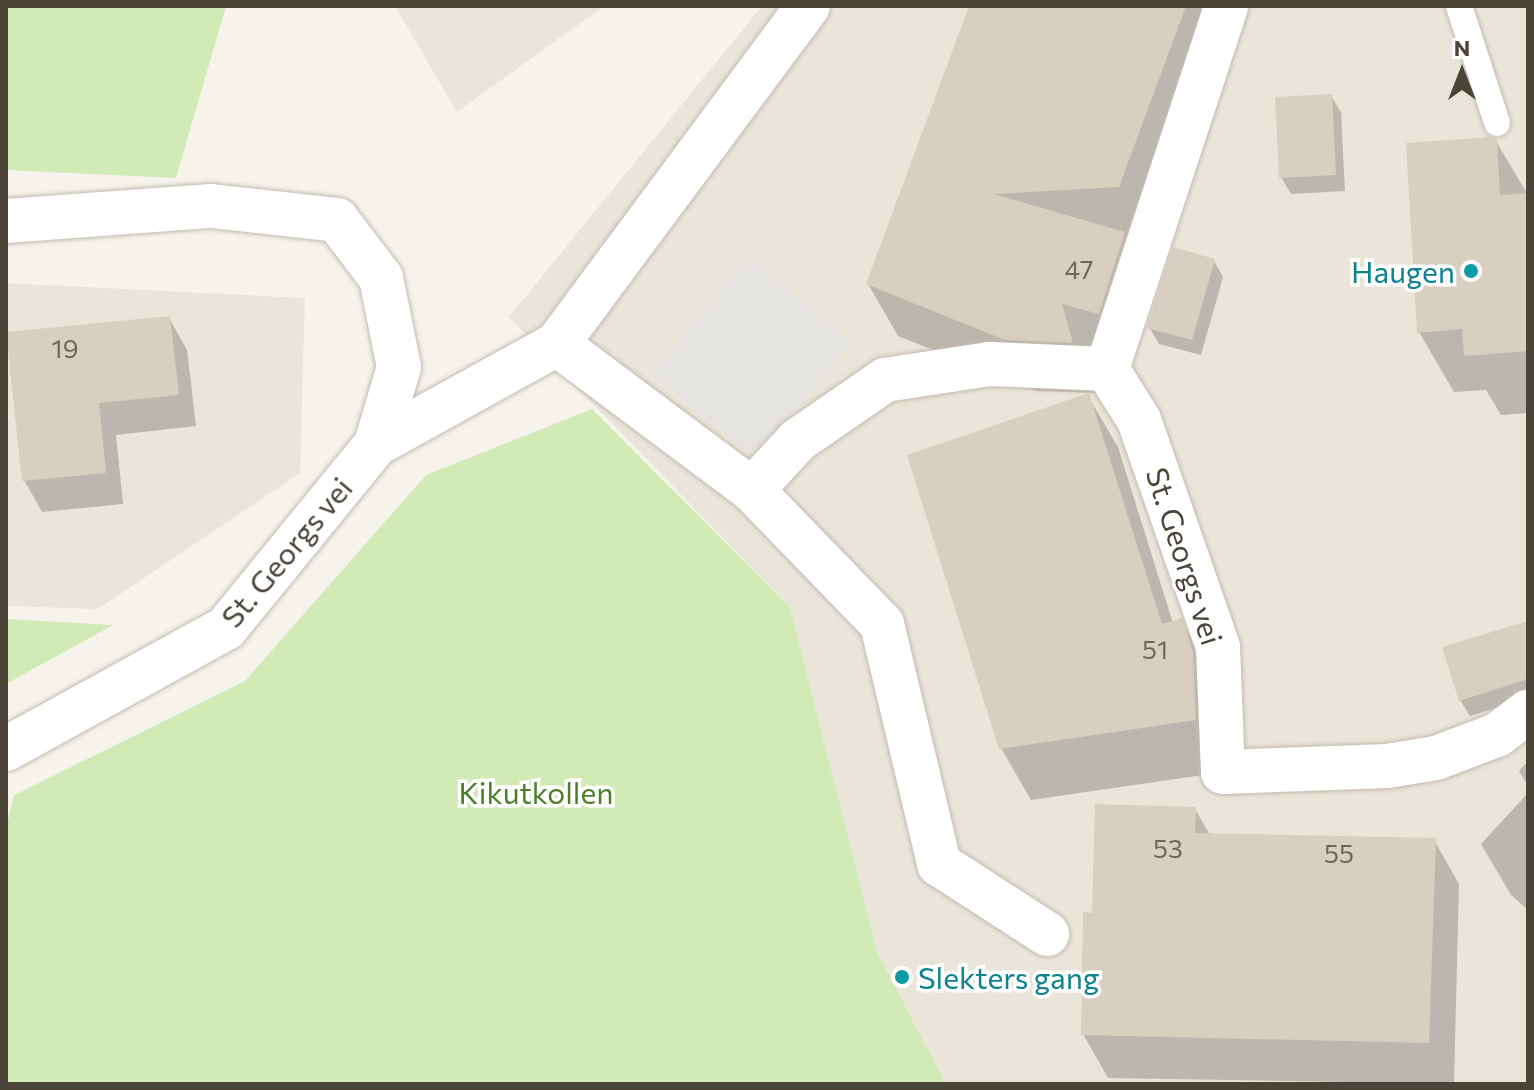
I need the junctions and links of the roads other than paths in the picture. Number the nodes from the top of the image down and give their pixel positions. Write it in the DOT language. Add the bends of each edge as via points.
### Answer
graph roads {
  1 [pos="808,6"];
  2 [pos="1226,6"];
  3 [pos="1459,6"];
  4 [pos="1497,123"];
  5 [pos="6,221"];
  6 [pos="557,344"];
  7 [pos="1107,369"];
  8 [pos="376,444"];
  9 [pos="752,490"];
  10 [pos="1528,712"];
  11 [pos="6,749"];
  12 [pos="1047,934"];
  1 -- 6 [label="street, St. Georgs vei"];
  2 -- 7 [label="street"];
  3 -- 4 [label="lane"];
  5 -- 8 [label="street" via="211,206 337,220 381,278 399,367"];
  6 -- 8 [label="street, St. Georgs vei"];
  6 -- 9 [label="street"];
  7 -- 9 [label="street" via="990,364 885,380 798,440"];
  7 -- 10 [label="street, St. Georgs vei" via="1139,420 1218,647 1223,772 1387,766 1436,758 1497,735"];
  8 -- 11 [label="street, St. Georgs vei" via="226,628"];
  9 -- 12 [label="street" via="882,624 939,864"];
}
